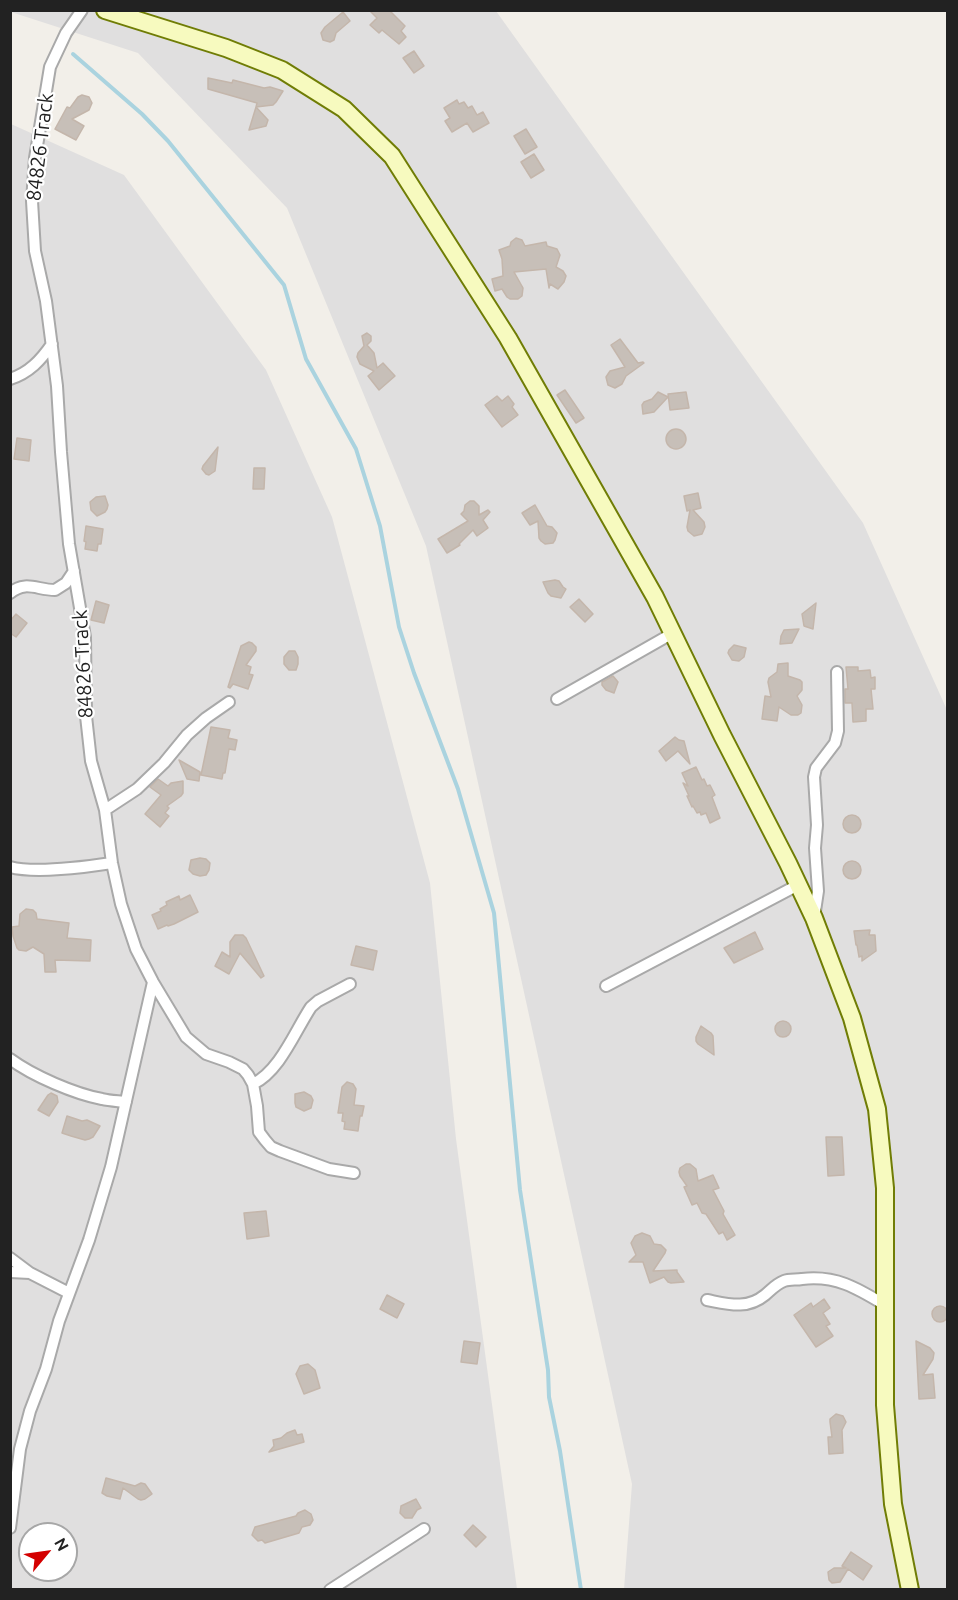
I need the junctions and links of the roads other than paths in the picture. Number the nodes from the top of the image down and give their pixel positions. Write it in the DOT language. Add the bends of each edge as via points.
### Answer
graph roads {
  1 [pos="82,10"];
  2 [pos="105,10"];
  3 [pos="52,344"];
  4 [pos="10,379"];
  5 [pos="74,571"];
  6 [pos="10,593"];
  7 [pos="673,633"];
  8 [pos="837,672"];
  9 [pos="557,699"];
  10 [pos="229,702"];
  11 [pos="105,810"];
  12 [pos="112,863"];
  13 [pos="10,867"];
  14 [pos="798,885"];
  15 [pos="814,918"];
  16 [pos="153,982"];
  17 [pos="350,984"];
  18 [pos="606,986"];
  19 [pos="10,1059"];
  20 [pos="253,1084"];
  21 [pos="126,1101"];
  22 [pos="354,1173"];
  23 [pos="10,1258"];
  24 [pos="10,1272"];
  25 [pos="30,1273"];
  26 [pos="69,1293"];
  27 [pos="707,1300"];
  28 [pos="885,1305"];
  29 [pos="13,1487"];
  30 [pos="10,1528"];
  31 [pos="423,1529"];
  32 [pos="330,1590"];
  33 [pos="910,1590"];
  1 -- 3 [label="street, 84826 Track" via="50,67 35,158 35,251"];
  2 -- 7 [label="street" via="282,70 345,109 392,156 508,338"];
  3 -- 4 [label="street" via="34,366"];
  3 -- 5 [label="street, 84826 Track"];
  5 -- 6 [label="street" via="55,590 22,586"];
  5 -- 11 [label="street, 84826 Track" via="85,637 91,761"];
  7 -- 9 [label="street"];
  7 -- 14 [label="street"];
  8 -- 15 [label="street" via="838,731 835,744 816,768 814,777 818,891"];
  10 -- 11 [label="street" via="187,735 137,789"];
  11 -- 12 [label="street, 84826 Track"];
  12 -- 13 [label="street" via="42,870"];
  12 -- 16 [label="street, 84826 Track" via="136,949"];
  14 -- 15 [label="street"];
  14 -- 18 [label="street"];
  15 -- 28 [label="street" via="852,1018 877,1109 885,1188"];
  16 -- 20 [label="street, 84826 Track" via="186,1037 206,1054 243,1069"];
  16 -- 21 [label="street"];
  17 -- 20 [label="street" via="311,1007 274,1067"];
  19 -- 21 [label="street" via="76,1091"];
  20 -- 22 [label="street" via="259,1132 271,1147"];
  21 -- 26 [label="street" via="111,1167"];
  23 -- 25 [label="street"];
  24 -- 25 [label="street"];
  25 -- 26 [label="street"];
  26 -- 29 [label="street" via="27,1420"];
  27 -- 28 [label="street" via="743,1305 784,1281 808,1278 848,1284"];
  28 -- 33 [label="street" via="888,1456"];
  29 -- 30 [label="street"];
  31 -- 32 [label="street"];
}
